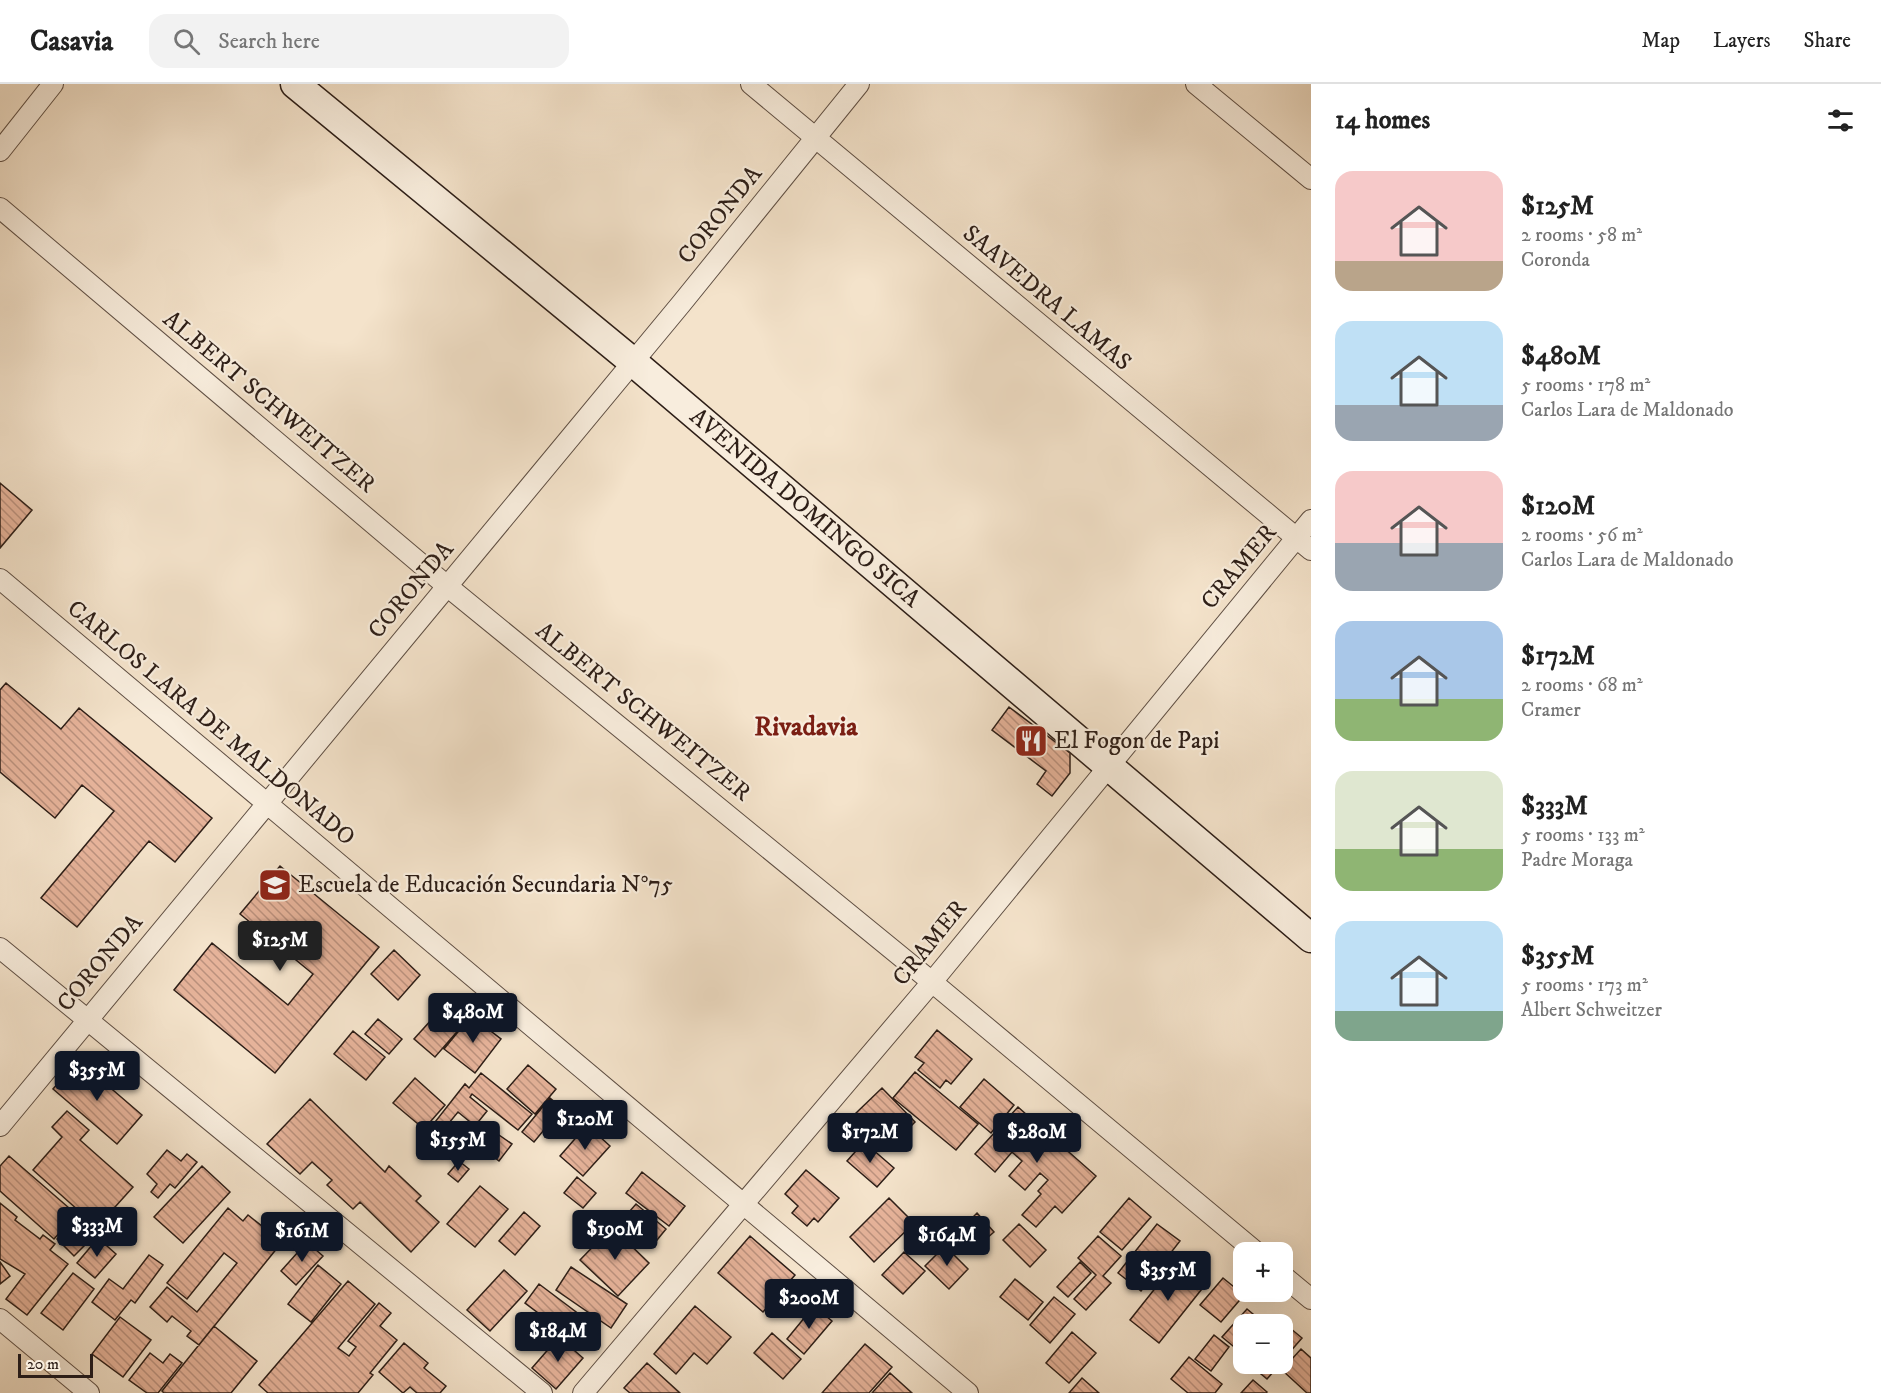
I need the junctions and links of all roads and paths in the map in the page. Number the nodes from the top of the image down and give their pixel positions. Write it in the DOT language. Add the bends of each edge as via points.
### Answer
graph roads {
  1 [pos="53,84"];
  2 [pos="295,84"];
  3 [pos="751,84"];
  4 [pos="859,84"];
  5 [pos="1196,84"];
  6 [pos="815,138"];
  7 [pos="0,151"];
  8 [pos="1311,179"];
  9 [pos="0,208"];
  10 [pos="633,362"];
  11 [pos="1311,520"];
  12 [pos="1304,544"];
  13 [pos="0,579"];
  14 [pos="447,586"];
  15 [pos="1107,766"];
  16 [pos="268,804"];
  17 [pos="1311,938"];
  18 [pos="0,948"];
  19 [pos="932,982"];
  20 [pos="87,1018"];
  21 [pos="0,1126"];
  22 [pos="743,1203"];
  23 [pos="1244,1242"];
  24 [pos="1293,1284"];
  25 [pos="1311,1299"];
  26 [pos="0,1319"];
  27 [pos="89,1393"];
  28 [pos="542,1393"];
  29 [pos="583,1393"];
  30 [pos="968,1393"];
  1 -- 7 [label="street"];
  2 -- 10 [label="street, AVENIDA DOMINGO SICA"];
  3 -- 6 [label="street, SAAVEDRA LAMAS"];
  4 -- 6 [label="street, CORONDA"];
  5 -- 8 [label="street"];
  6 -- 10 [label="street, CORONDA"];
  6 -- 12 [label="street, SAAVEDRA LAMAS"];
  9 -- 14 [label="street, ALBERT SCHWEITZER"];
  10 -- 14 [label="street, CORONDA"];
  10 -- 15 [label="street, AVENIDA DOMINGO SICA"];
  11 -- 12 [label="street, CRAMER"];
  12 -- 15 [label="street, CRAMER"];
  13 -- 16 [label="street, CARLOS LARA DE MALDONADO"];
  14 -- 16 [label="street, CORONDA"];
  14 -- 19 [label="street, ALBERT SCHWEITZER"];
  15 -- 17 [label="street, AVENIDA DOMINGO SICA"];
  15 -- 19 [label="street, CRAMER"];
  16 -- 20 [label="street, CORONDA"];
  16 -- 22 [label="street, CARLOS LARA DE MALDONADO"];
  18 -- 20 [label="street"];
  19 -- 22 [label="street, CRAMER"];
  19 -- 23 [label="street, ALBERT SCHWEITZER"];
  20 -- 21 [label="street, CORONDA"];
  20 -- 28 [label="street"];
  22 -- 29 [label="street, CRAMER"];
  22 -- 30 [label="street, CARLOS LARA DE MALDONADO"];
  24 -- 25 [label="street"];
  26 -- 27 [label="street"];
}
